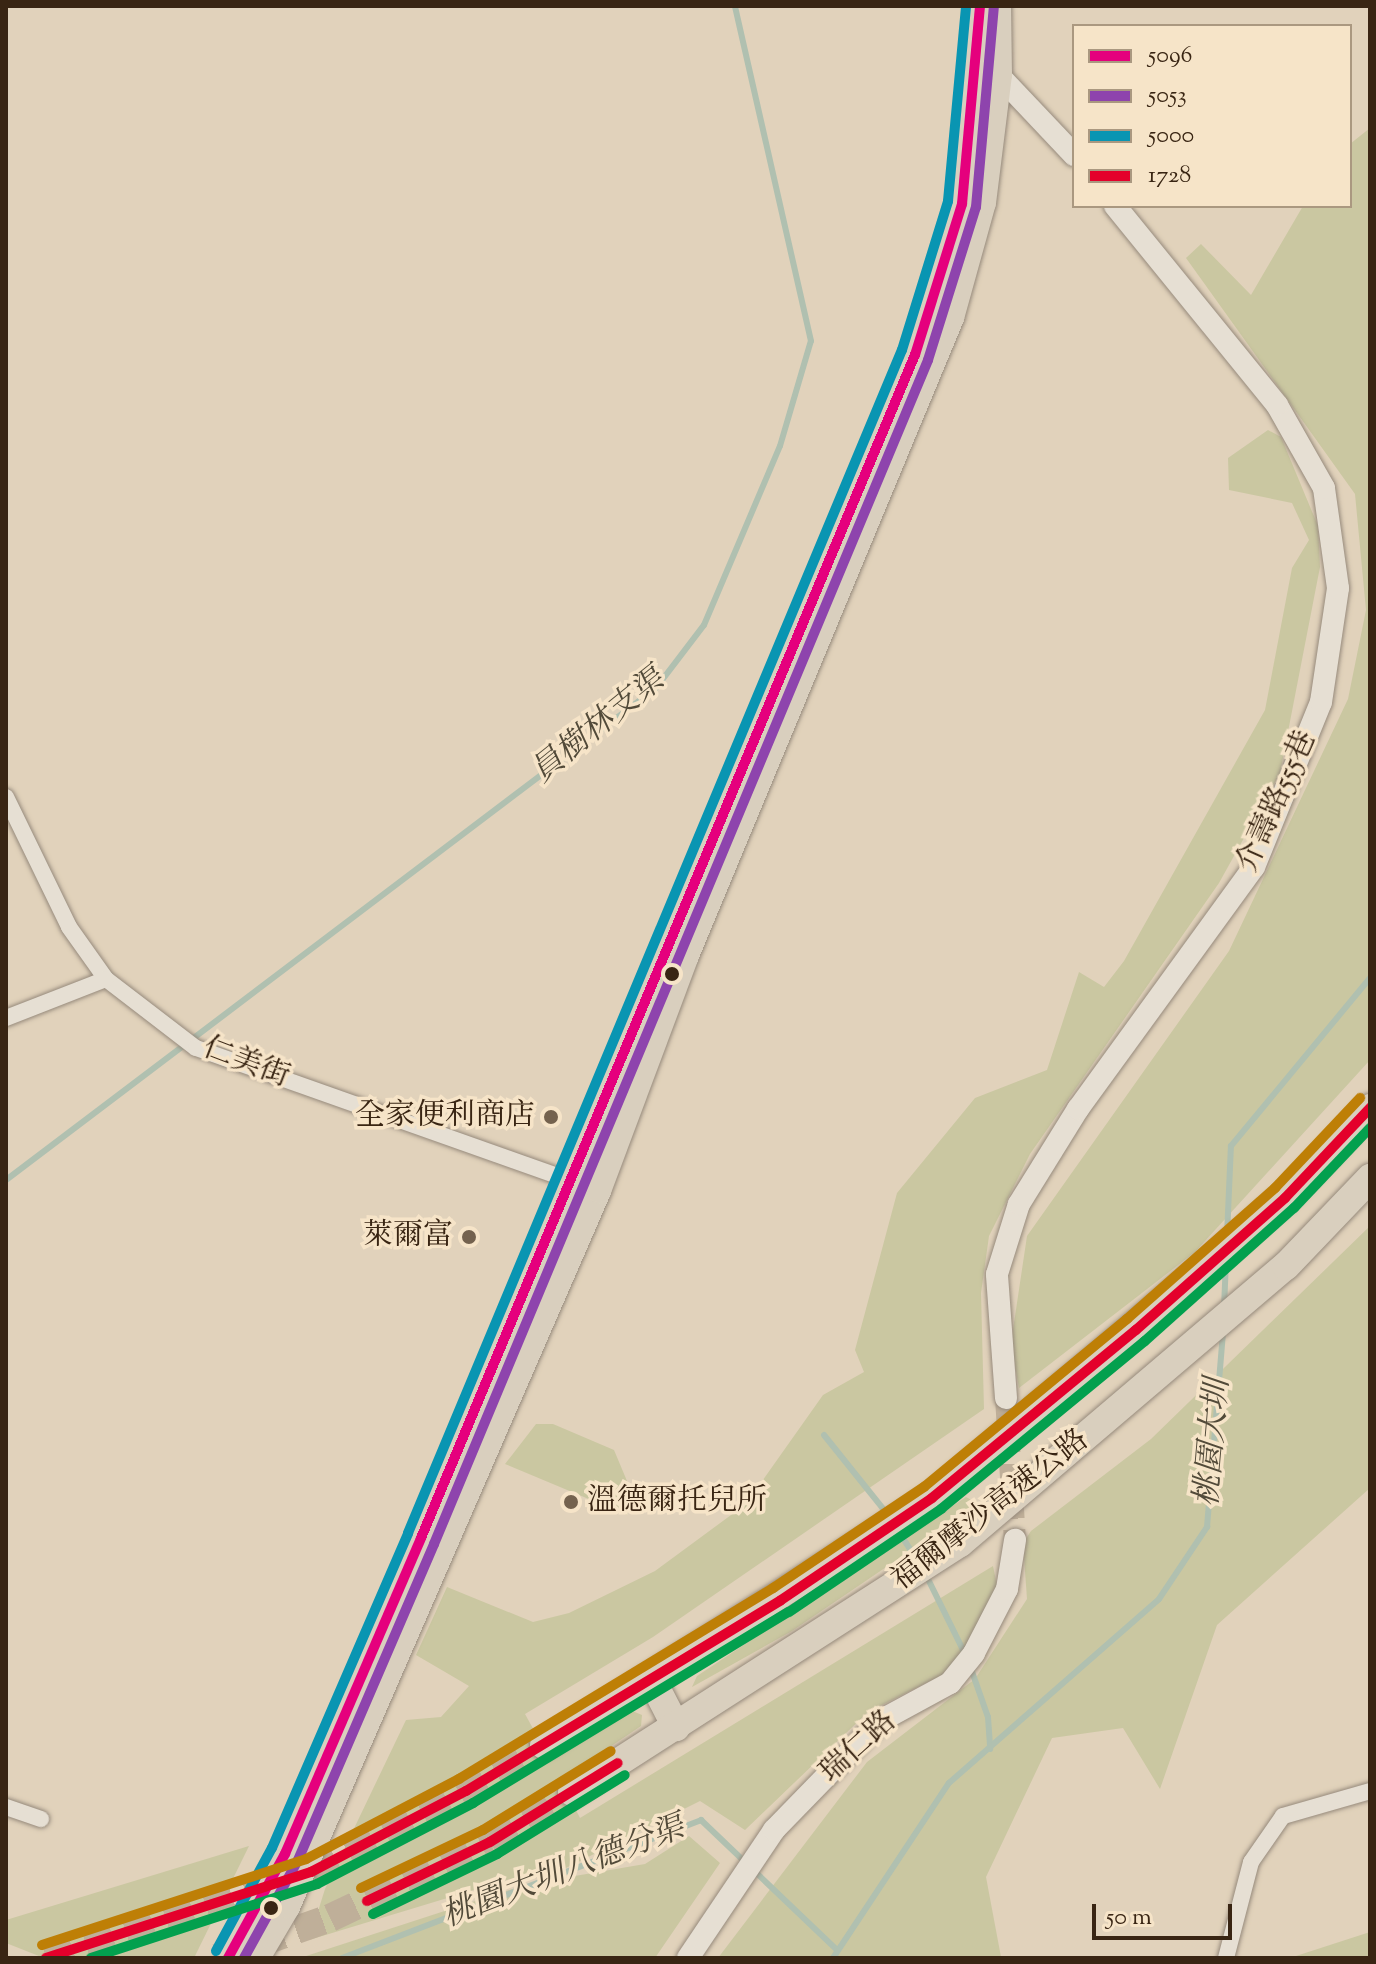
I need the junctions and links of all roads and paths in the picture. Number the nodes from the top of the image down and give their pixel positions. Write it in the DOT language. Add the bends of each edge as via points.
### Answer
graph roads {
  1 [pos="980,6"];
  2 [pos="999,6"];
  3 [pos="979,56"];
  4 [pos="1000,75"];
  5 [pos="1072,153"];
  6 [pos="1117,208"];
  7 [pos="6,797"];
  8 [pos="106,979"];
  9 [pos="6,1018"];
  10 [pos="1370,1108"];
  11 [pos="567,1175"];
  12 [pos="1370,1178"];
  13 [pos="599,1191"];
  14 [pos="1006,1398"];
  15 [pos="1015,1540"];
  16 [pos="652,1680"];
  17 [pos="676,1727"];
  18 [pos="544,1745"];
  19 [pos="1370,1791"];
  20 [pos="572,1792"];
  21 [pos="6,1807"];
  22 [pos="41,1819"];
  23 [pos="228,1958"];
  24 [pos="258,1958"];
  25 [pos="688,1958"];
  26 [pos="1226,1958"];
  1 -- 3 [label="main road"];
  2 -- 4 [label="main road"];
  3 -- 4 [label="street"];
  3 -- 11 [label="main road" via="962,204 915,355"];
  4 -- 5 [label="street"];
  4 -- 13 [label="main road" via="984,203 952,318 686,958"];
  6 -- 14 [label="street, 介壽路555巷" via="1277,405 1324,488 1338,588 1321,702 1254,867 1078,1109 1019,1204 997,1274"];
  7 -- 8 [label="street, 仁美街" via="69,927"];
  8 -- 9 [label="street"];
  8 -- 11 [label="street, 仁美街" via="186,1040"];
  10 -- 16 [label="highway, 福爾摩沙高速公路" via="1285,1198 1136,1330 894,1524"];
  11 -- 13 [label="street, 仁美街"];
  11 -- 23 [label="main road" via="285,1854"];
  12 -- 17 [label="highway, 福爾摩沙高速公路" via="1286,1266 922,1569"];
  13 -- 24 [label="main road" via="288,1907"];
  15 -- 25 [label="street, 瑞仁路" via="1007,1589 974,1653 950,1683 880,1721 774,1830"];
  16 -- 17 [label="highway"];
  16 -- 18 [label="highway, 福爾摩沙高速公路"];
  17 -- 20 [label="highway, 福爾摩沙高速公路"];
  19 -- 26 [label="street" via="1283,1816 1251,1862"];
  21 -- 22 [label="street"];
}
